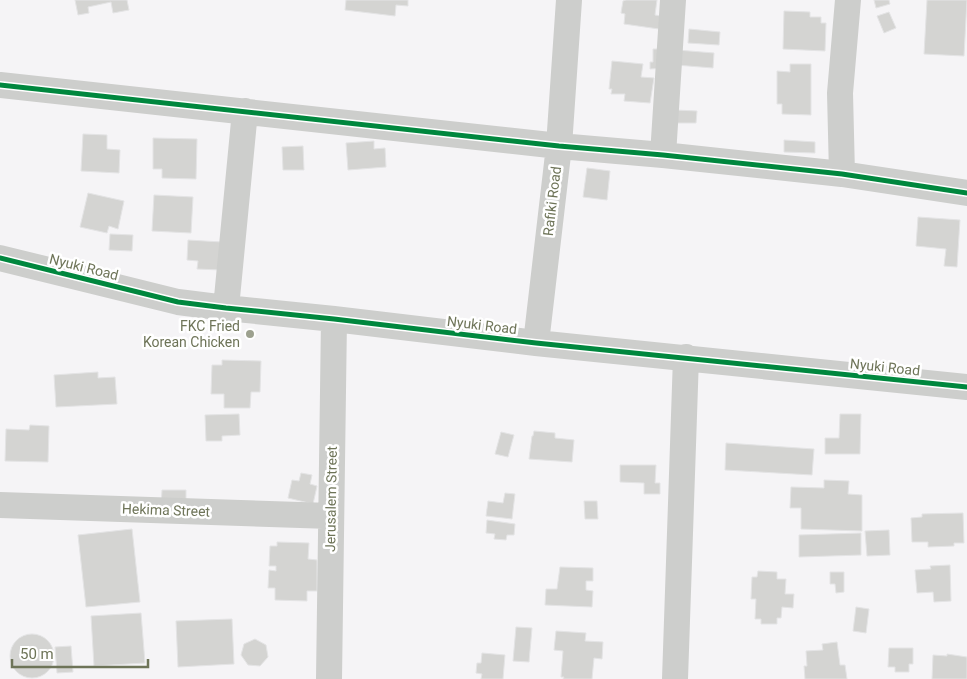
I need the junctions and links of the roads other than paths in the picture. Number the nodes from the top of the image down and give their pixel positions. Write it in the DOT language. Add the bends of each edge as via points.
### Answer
graph roads {
  1 [pos="570,0"];
  2 [pos="673,0"];
  3 [pos="848,0"];
  4 [pos="0,85"];
  5 [pos="245,111"];
  6 [pos="559,146"];
  7 [pos="663,155"];
  8 [pos="842,174"];
  9 [pos="967,194"];
  10 [pos="0,258"];
  11 [pos="226,308"];
  12 [pos="334,319"];
  13 [pos="536,343"];
  14 [pos="686,357"];
  15 [pos="967,387"];
  16 [pos="0,505"];
  17 [pos="331,516"];
  18 [pos="329,679"];
  19 [pos="675,679"];
  1 -- 6 [label="street, Rafiki Road"];
  2 -- 7 [label="street"];
  3 -- 8 [label="street" via="840,93"];
  4 -- 5 [label="street"];
  5 -- 6 [label="street"];
  5 -- 11 [label="street"];
  6 -- 7 [label="street"];
  6 -- 13 [label="street, Rafiki Road"];
  7 -- 8 [label="street"];
  8 -- 9 [label="street"];
  10 -- 11 [label="street, Nyuki Road" via="178,302"];
  11 -- 12 [label="street, Nyuki Road"];
  12 -- 13 [label="street, Nyuki Road"];
  12 -- 17 [label="street, Jerusalem Street"];
  13 -- 14 [label="street, Nyuki Road"];
  14 -- 15 [label="street, Nyuki Road"];
  14 -- 19 [label="street"];
  16 -- 17 [label="street, Hekima Street"];
  17 -- 18 [label="street, Jerusalem Street"];
}
